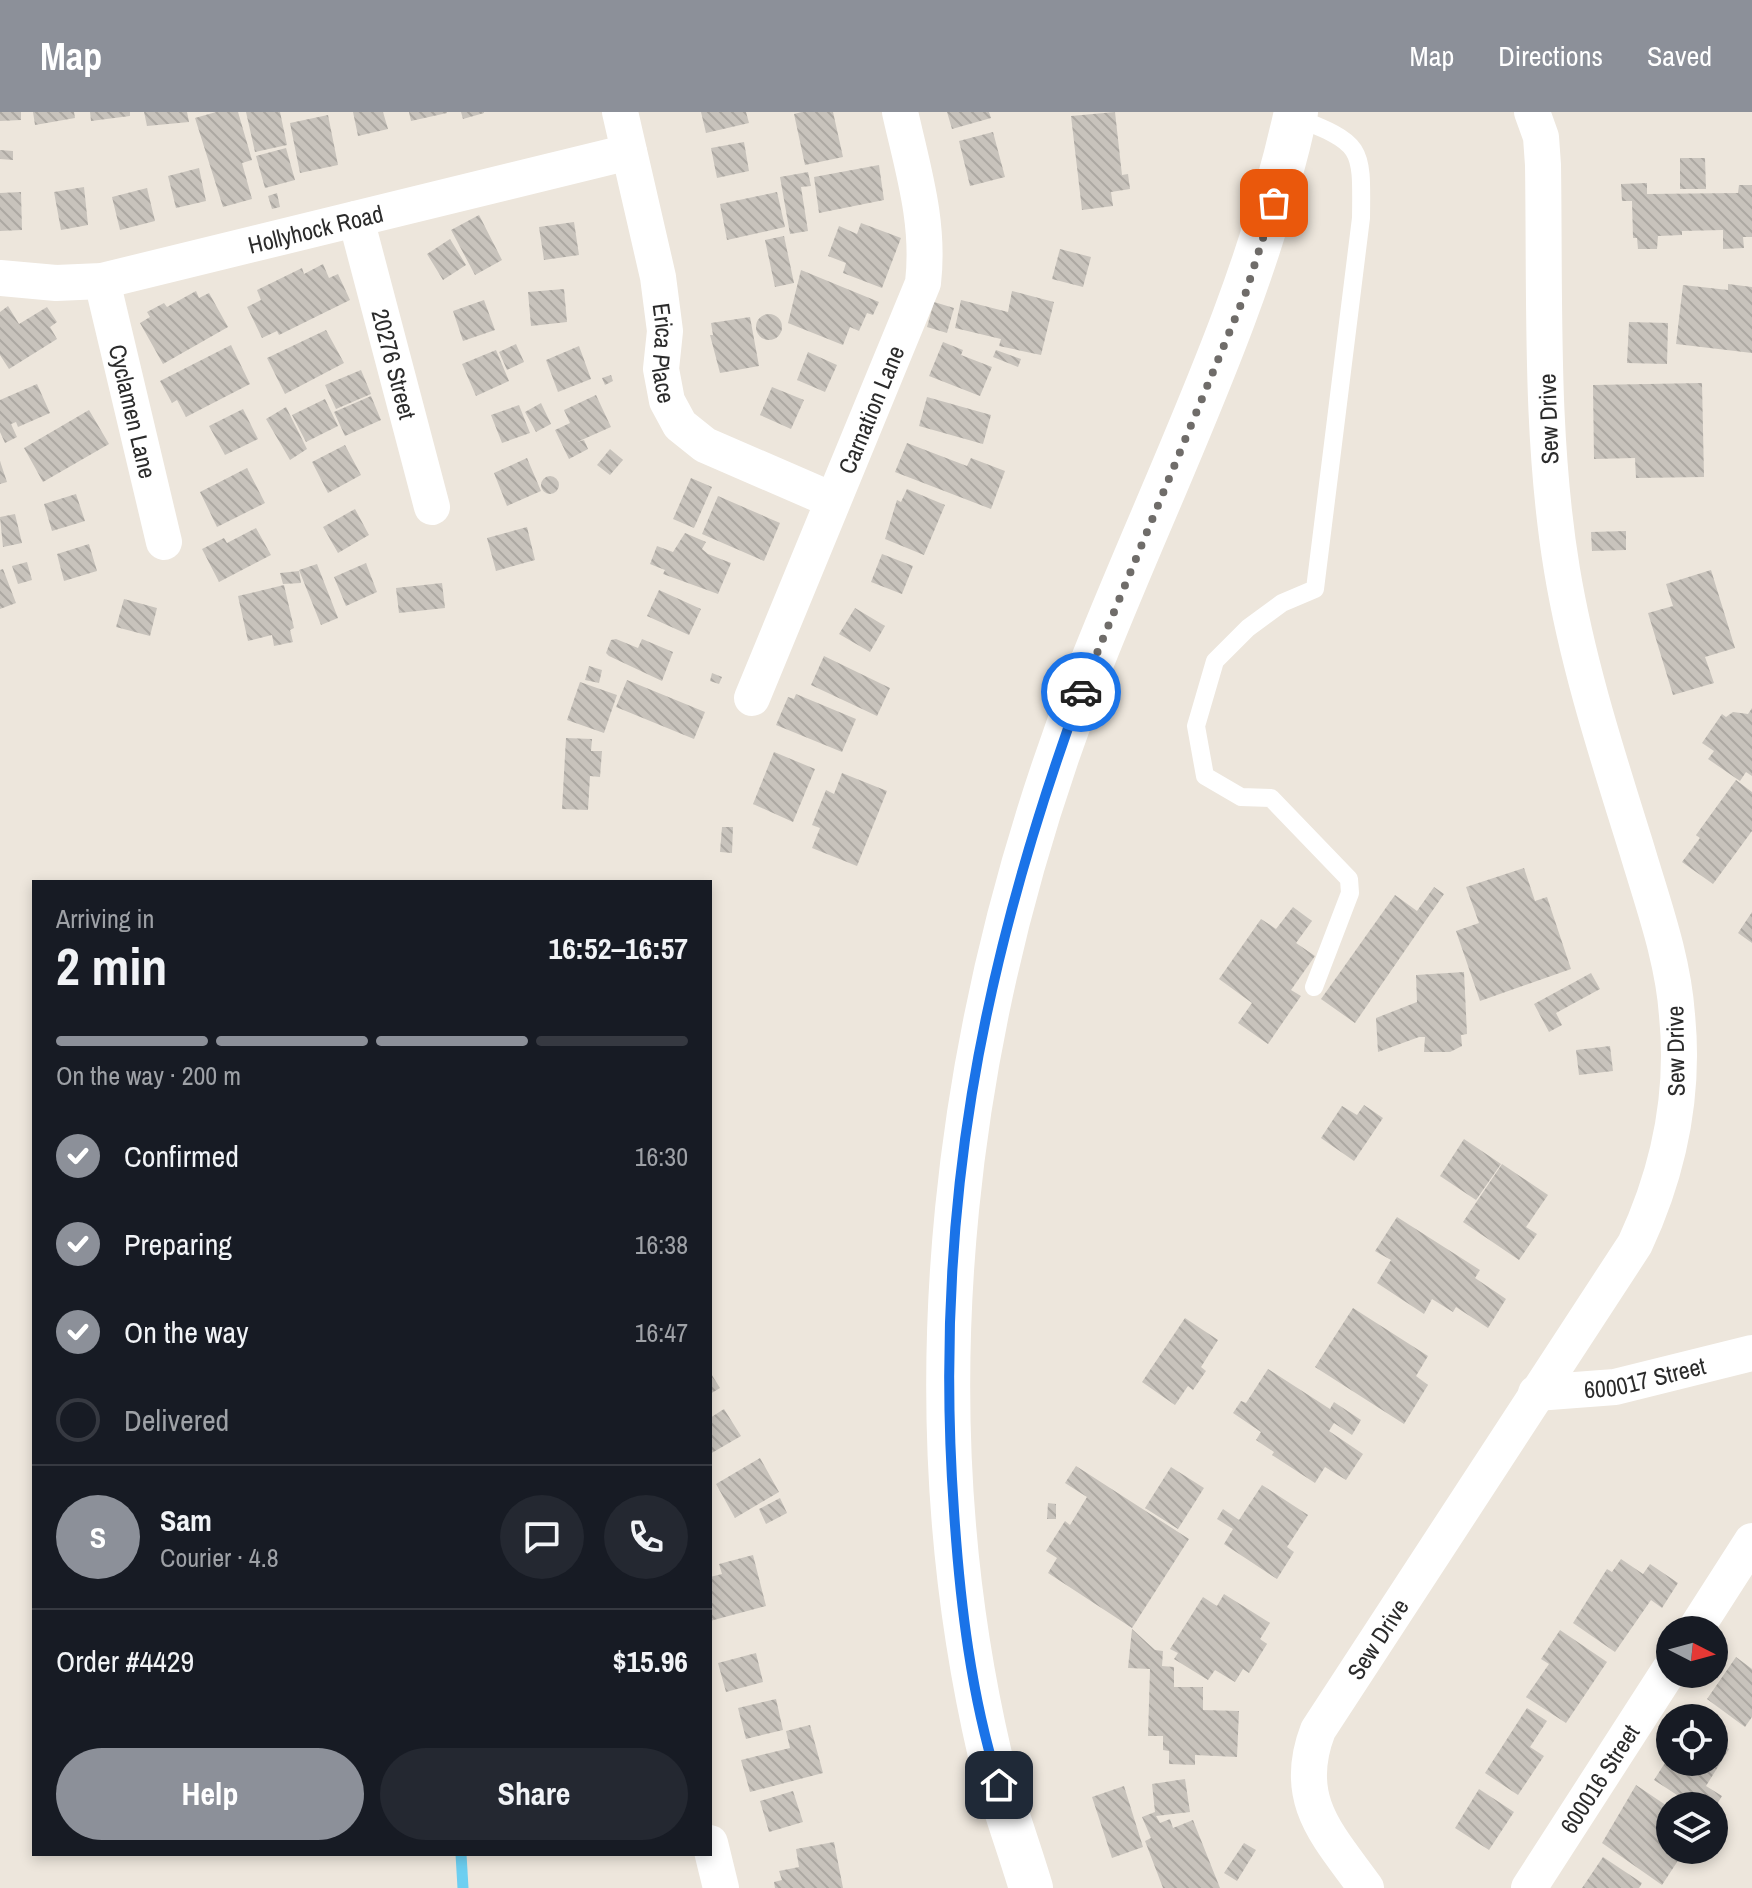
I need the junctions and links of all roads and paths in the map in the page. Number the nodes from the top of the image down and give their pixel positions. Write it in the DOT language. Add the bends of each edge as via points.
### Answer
graph roads {
  1 [pos="620,112"];
  2 [pos="900,112"];
  3 [pos="1532,112"];
  4 [pos="1295,115"];
  5 [pos="629,152"];
  6 [pos="356,219"];
  7 [pos="0,278"];
  8 [pos="102,281"];
  9 [pos="832,500"];
  10 [pos="432,507"];
  11 [pos="164,542"];
  12 [pos="752,698"];
  13 [pos="1314,987"];
  14 [pos="1752,1353"];
  15 [pos="1536,1393"];
  16 [pos="1752,1541"];
  17 [pos="1704,1616"];
  18 [pos="1658,1688"];
  19 [pos="712,1851"];
  20 [pos="721,1888"];
  21 [pos="1031,1888"];
  22 [pos="1366,1888"];
  23 [pos="1529,1888"];
  1 -- 5 [label="street, Erica Place"];
  2 -- 9 [label="street, Carnation Lane" via="924,216 923,283"];
  3 -- 15 [label="street, Sew Drive" via="1543,165 1547,437 1561,567 1580,664 1666,945 1679,1055 1672,1140 1648,1216"];
  4 -- 13 [label="lane" via="1344,136 1361,164 1361,218 1315,589 1282,603 1215,661 1196,726 1205,776 1241,797 1271,798 1349,879 1350,893"];
  4 -- 21 [label="main road" via="1246,292 1048,783 1002,936 960,1159 948,1375 956,1551 991,1759"];
  5 -- 6 [label="street, Hollyhock Road"];
  5 -- 9 [label="street, Erica Place" via="658,277 665,331 661,369 667,401 680,425 705,445"];
  6 -- 8 [label="street, Hollyhock Road"];
  6 -- 10 [label="street, 20276 Street"];
  7 -- 8 [label="street, Hollyhock Road"];
  8 -- 11 [label="street, Cyclamen Lane"];
  9 -- 12 [label="street, Carnation Lane"];
  14 -- 15 [label="street, 600017 Street" via="1615,1387"];
  15 -- 22 [label="street, Sew Drive" via="1311,1748 1311,1806"];
  16 -- 17 [label="street"];
  18 -- 23 [label="street, 600016 Street"];
  19 -- 20 [label="street"];
}
